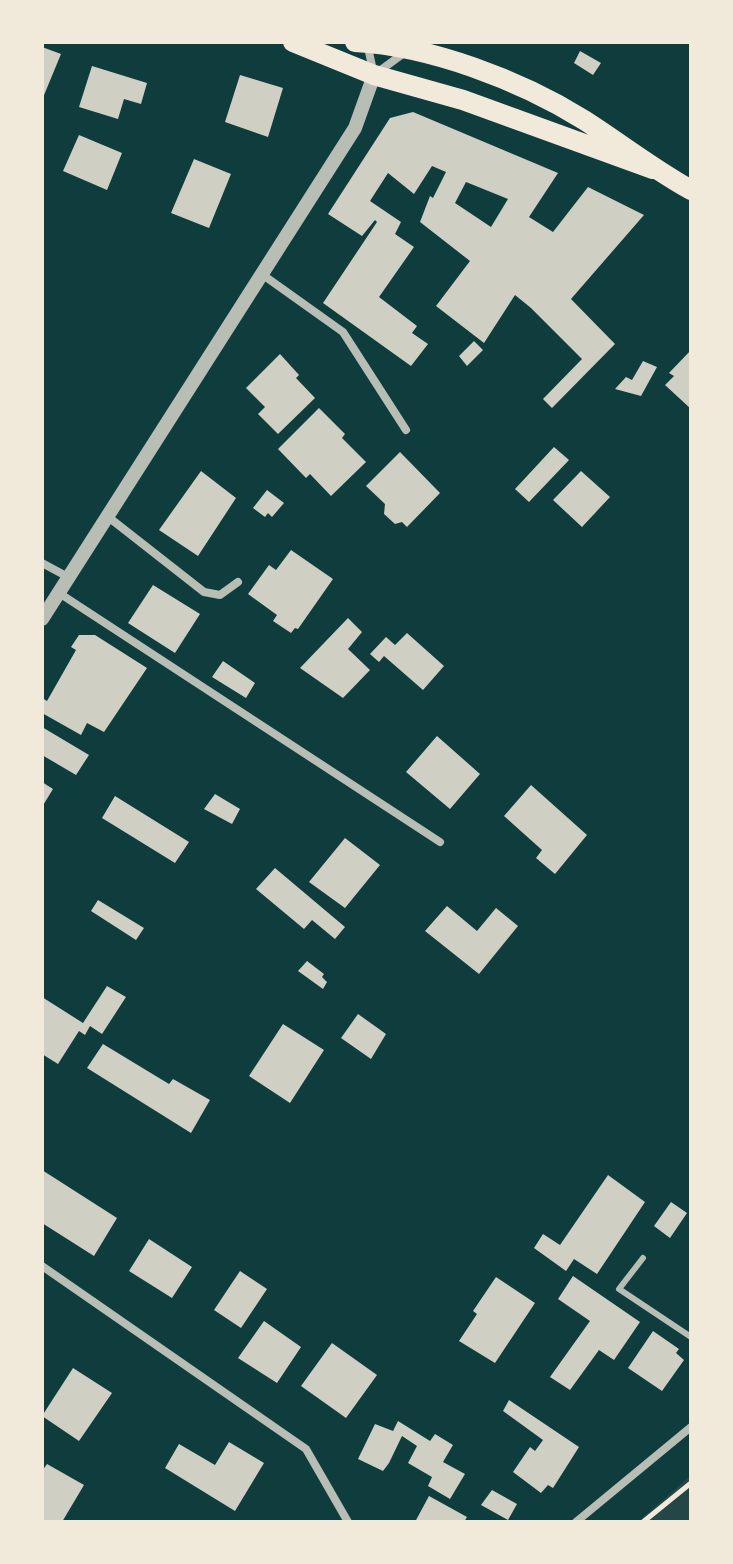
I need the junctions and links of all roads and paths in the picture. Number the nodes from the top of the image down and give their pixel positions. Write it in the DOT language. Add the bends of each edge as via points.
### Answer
graph roads {
  1 [pos="293,42"];
  2 [pos="355,42"];
  3 [pos="367,42"];
  4 [pos="413,44"];
  5 [pos="374,75"];
  6 [pos="653,169"];
  7 [pos="691,190"];
  8 [pos="263,275"];
  9 [pos="406,430"];
  10 [pos="107,516"];
  11 [pos="42,563"];
  12 [pos="68,577"];
  13 [pos="238,582"];
  14 [pos="59,593"];
  15 [pos="42,619"];
  16 [pos="440,842"];
  17 [pos="643,1258"];
  18 [pos="42,1266"];
  19 [pos="691,1337"];
  20 [pos="691,1427"];
  21 [pos="691,1483"];
  22 [pos="348,1522"];
  23 [pos="576,1522"];
  24 [pos="643,1522"];
  1 -- 5 [label="main road"];
  2 -- 3 [label="main road"];
  3 -- 4 [label="main road"];
  3 -- 5 [label="street"];
  4 -- 5 [label="street"];
  4 -- 6 [label="main road" via="523,86 584,120"];
  5 -- 6 [label="main road" via="463,100"];
  5 -- 8 [label="street" via="355,128"];
  6 -- 7 [label="main road"];
  8 -- 9 [label="street" via="343,332"];
  8 -- 10 [label="street"];
  10 -- 12 [label="street"];
  10 -- 13 [label="street" via="204,592 220,595"];
  11 -- 12 [label="street"];
  12 -- 14 [label="street"];
  14 -- 15 [label="street"];
  14 -- 16 [label="street"];
  17 -- 19 [label="lane" via="619,1289"];
  18 -- 22 [label="street" via="306,1449"];
  20 -- 23 [label="street"];
  21 -- 24 [label="path"];
}
